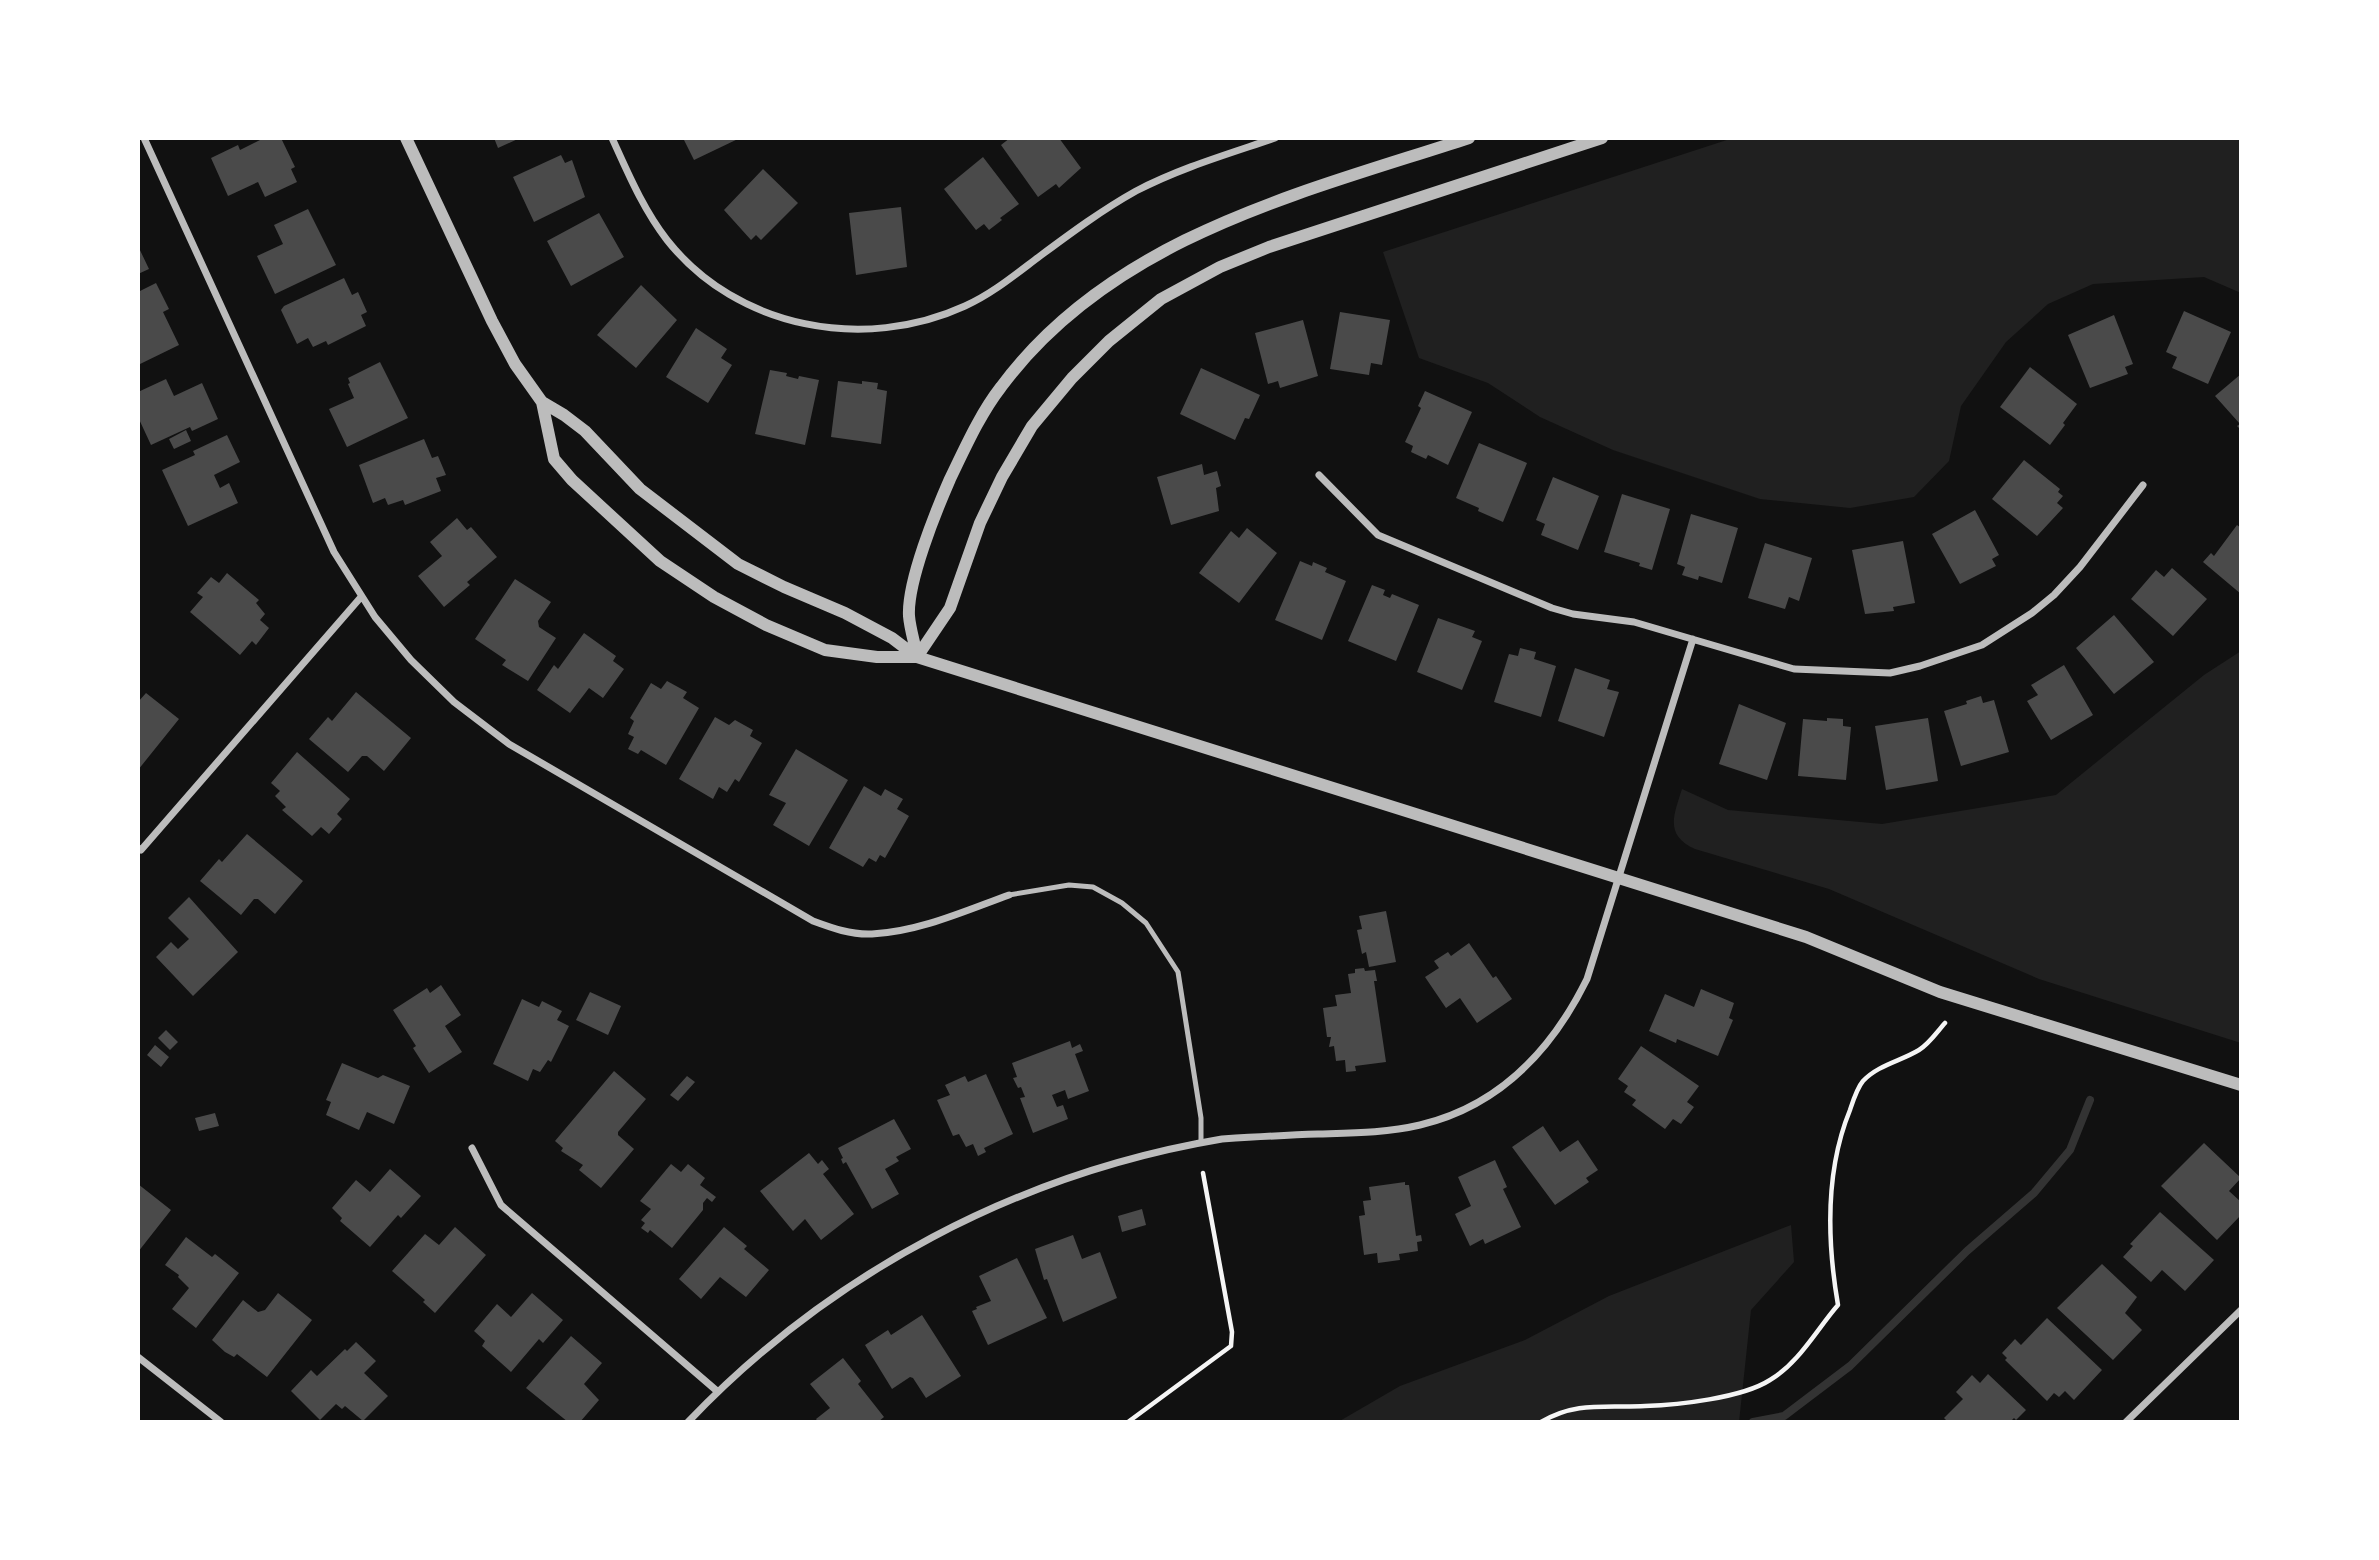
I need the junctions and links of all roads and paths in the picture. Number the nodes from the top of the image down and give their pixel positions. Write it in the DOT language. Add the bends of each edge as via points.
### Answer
graph roads {
  1 [pos="144,138"];
  2 [pos="406,138"];
  3 [pos="612,138"];
  4 [pos="1275,138"];
  5 [pos="1469,138"];
  6 [pos="1602,138"];
  7 [pos="542,402"];
  8 [pos="1319,475"];
  9 [pos="2143,485"];
  10 [pos="361,597"];
  11 [pos="1693,639"];
  12 [pos="917,657"];
  13 [pos="140,849"];
  14 [pos="1619,880"];
  15 [pos="1009,895"];
  16 [pos="1945,1023"];
  17 [pos="2241,1085"];
  18 [pos="1201,1143"];
  19 [pos="472,1148"];
  20 [pos="1203,1172"];
  21 [pos="2241,1310"];
  22 [pos="138,1357"];
  23 [pos="717,1391"];
  24 [pos="222,1422"];
  25 [pos="688,1422"];
  26 [pos="1128,1422"];
  27 [pos="1541,1422"];
  28 [pos="2126,1422"];
  1 -- 10 [label="street" via="334,552"];
  2 -- 7 [label="street" via="492,321"];
  3 -- 4 [label="street" via="644,206 668,242 699,273 769,314 809,326 846,330 888,329 966,306 1139,190"];
  5 -- 12 [label="street" via="1252,209 1205,230 1135,266 1037,344 1000,388 966,445 941,501 913,583 909,615"];
  6 -- 12 [label="street" via="1269,247 1161,299 1109,341 1032,426 980,523 950,608"];
  7 -- 12 [label="street" via="585,431 640,488 738,564 892,638"];
  7 -- 12 [label="street" via="554,459 660,561 766,625 825,650"];
  8 -- 11 [label="street" via="1378,534 1552,608 1634,622"];
  9 -- 11 [label="street" via="2054,595 1982,645 1933,662 1889,673 1794,669"];
  10 -- 13 [label="street"];
  10 -- 15 [label="street" via="419,668 509,744 813,921 841,931 900,931"];
  11 -- 14 [label="street"];
  12 -- 14 [label="street"];
  14 -- 17 [label="street" via="1806,937 1940,992"];
  14 -- 18 [label="street" via="1587,979 1570,1014 1547,1046 1489,1096 1421,1125 1380,1132"];
  15 -- 18 [label="lane" via="1069,885 1093,887 1146,923 1178,972"];
  16 -- 27 [label="path" via="1920,1049 1863,1082 1853,1101 1842,1129 1830,1197 1838,1305 1790,1363 1770,1380 1734,1395 1646,1406 1570,1408"];
  18 -- 23 [label="street" via="1051,1185 921,1242 853,1282 792,1326"];
  19 -- 23 [label="street" via="501,1205"];
  20 -- 26 [label="path" via="1231,1346"];
  21 -- 28 [label="street"];
  22 -- 24 [label="street"];
  23 -- 25 [label="street"];
}
